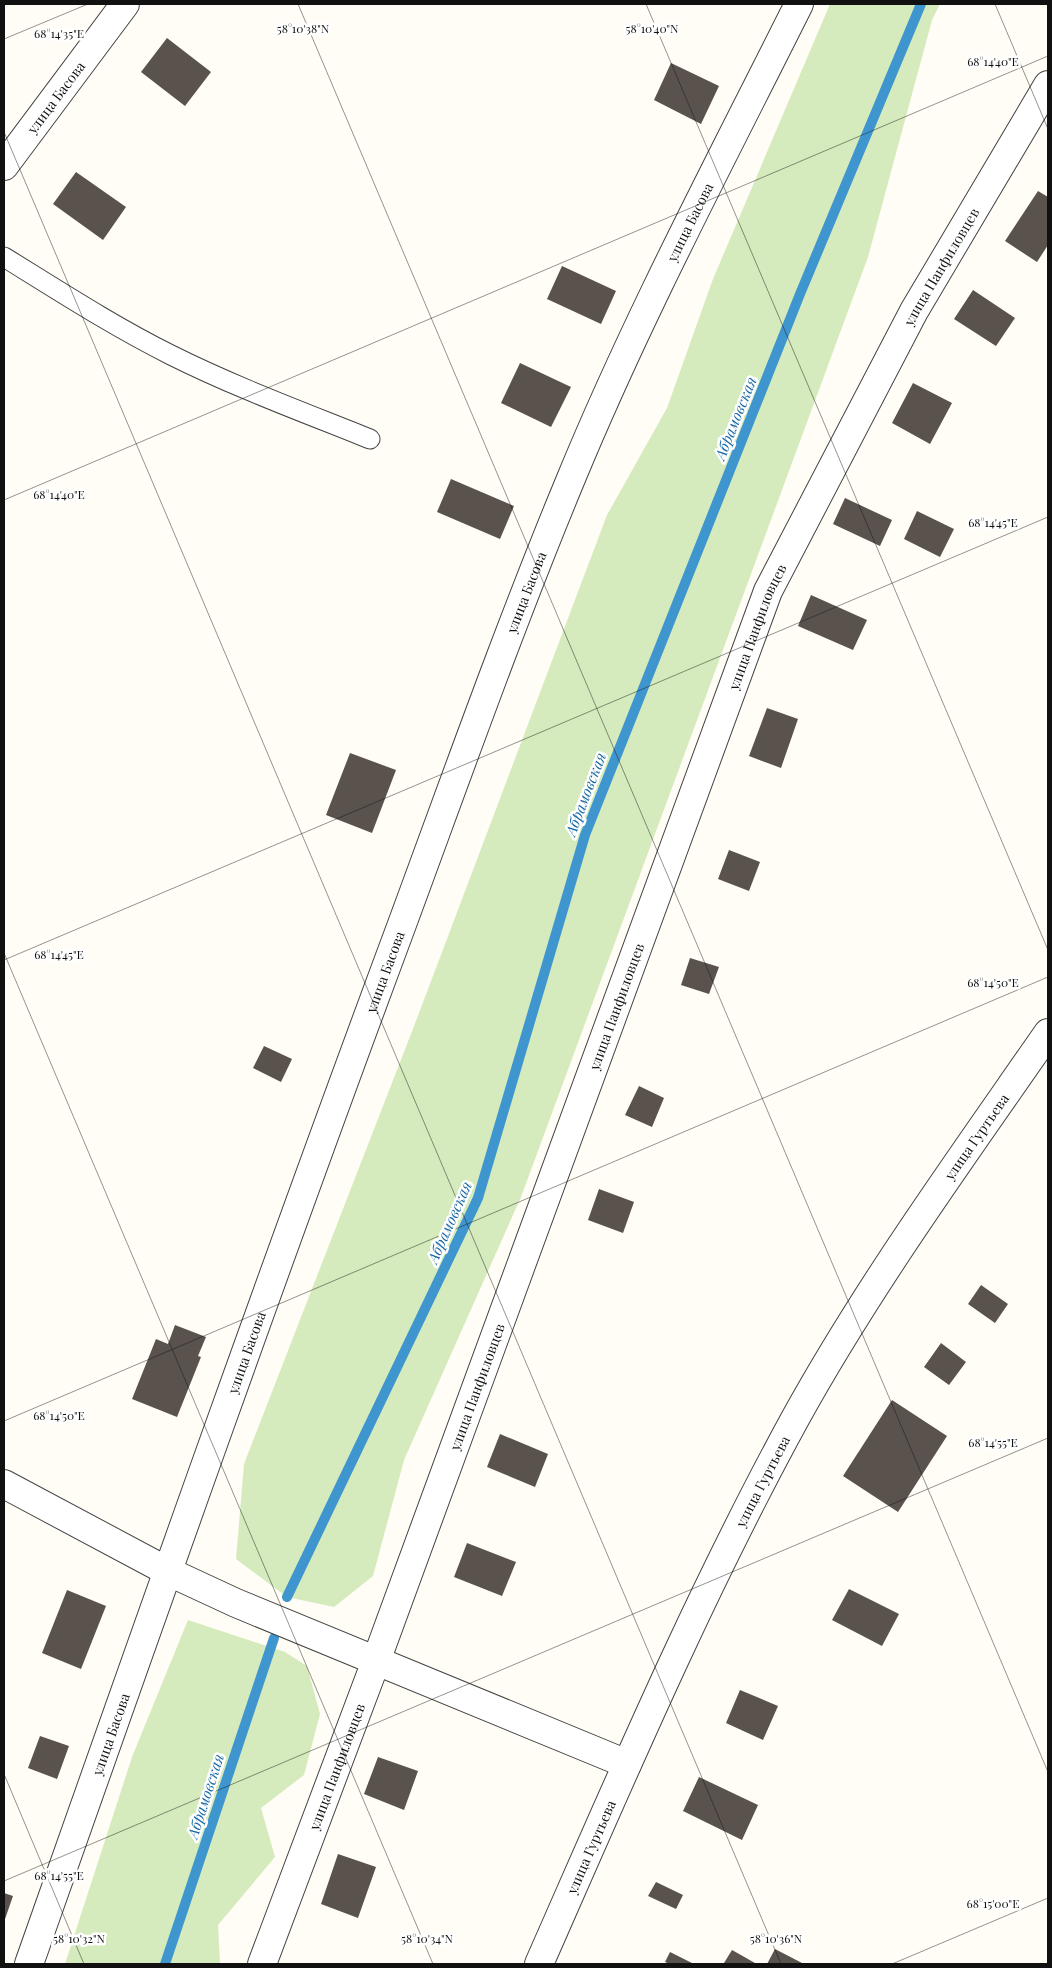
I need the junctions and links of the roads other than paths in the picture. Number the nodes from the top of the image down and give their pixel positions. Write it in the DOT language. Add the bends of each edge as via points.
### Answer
graph roads {
  1 [pos="125,4"];
  2 [pos="799,4"];
  3 [pos="1048,85"];
  4 [pos="4,166"];
  5 [pos="4,257"];
  6 [pos="370,439"];
  7 [pos="1048,1032"];
  8 [pos="4,1484"];
  9 [pos="167,1570"];
  10 [pos="376,1660"];
  11 [pos="627,1764"];
  12 [pos="29,1964"];
  13 [pos="262,1964"];
  14 [pos="539,1964"];
  1 -- 4 [label="street, улица Басова"];
  2 -- 9 [label="street, улица Басова" via="643,316 570,481 508,638 338,1097"];
  3 -- 10 [label="street, улица Панфиловцев" via="914,311 768,591"];
  5 -- 6 [label="lane" via="108,321 171,355 240,387"];
  7 -- 11 [label="street, улица Гуртьева" via="854,1319 798,1415 742,1518"];
  8 -- 9 [label="street"];
  9 -- 10 [label="street" via="236,1603"];
  9 -- 12 [label="street, улица Басова"];
  10 -- 11 [label="street"];
  10 -- 13 [label="street, улица Панфиловцев"];
  11 -- 14 [label="street, улица Гуртьева"];
}
